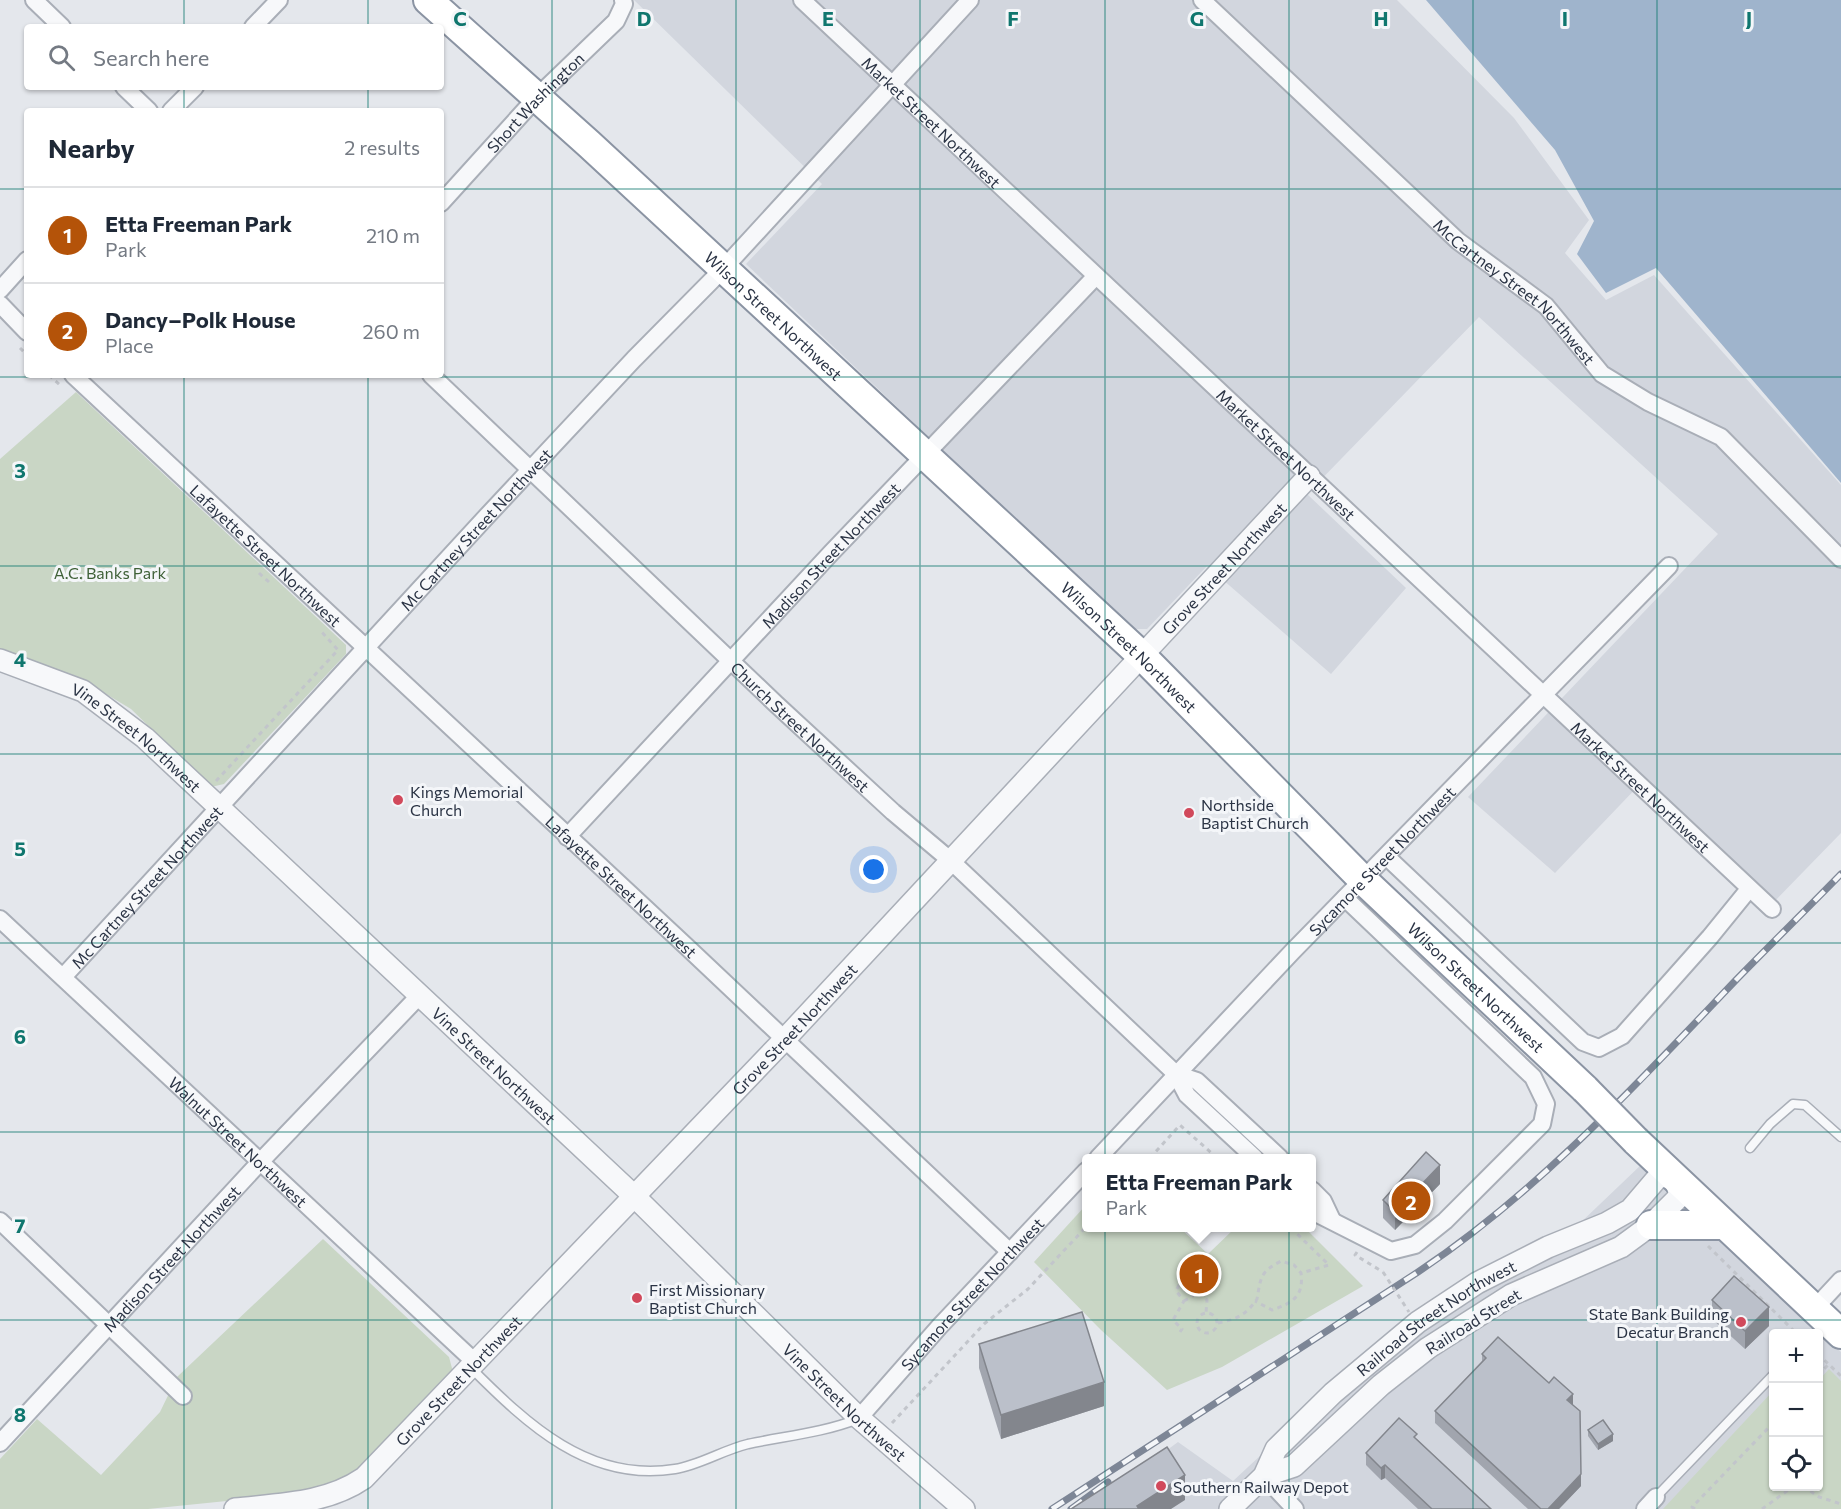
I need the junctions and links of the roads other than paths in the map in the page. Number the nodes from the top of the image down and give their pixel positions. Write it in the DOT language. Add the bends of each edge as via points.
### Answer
graph roads {
  1 [pos="34,0"];
  2 [pos="279,0"];
  3 [pos="428,0"];
  4 [pos="623,0"];
  5 [pos="802,0"];
  6 [pos="970,0"];
  7 [pos="1202,0"];
  8 [pos="59,24"];
  9 [pos="256,24"];
  10 [pos="892,85"];
  11 [pos="127,90"];
  12 [pos="192,90"];
  13 [pos="537,96"];
  14 [pos="145,108"];
  15 [pos="174,108"];
  16 [pos="444,200"];
  17 [pos="24,263"];
  18 [pos="724,268"];
  19 [pos="1096,276"];
  20 [pos="0,289"];
  21 [pos="0,304"];
  22 [pos="24,329"];
  23 [pos="434,378"];
  24 [pos="69,382"];
  25 [pos="924,456"];
  26 [pos="531,470"];
  27 [pos="1309,476"];
  28 [pos="1841,559"];
  29 [pos="1669,566"];
  30 [pos="365,649"];
  31 [pos="1142,656"];
  32 [pos="0,660"];
  33 [pos="731,660"];
  34 [pos="1543,696"];
  35 [pos="219,808"];
  36 [pos="567,837"];
  37 [pos="1387,857"];
  38 [pos="950,860"];
  39 [pos="1354,889"];
  40 [pos="1749,889"];
  41 [pos="1772,909"];
  42 [pos="0,919"];
  43 [pos="63,977"];
  44 [pos="419,996"];
  45 [pos="784,1040"];
  46 [pos="1176,1074"];
  47 [pos="1841,1137"];
  48 [pos="1750,1149"];
  49 [pos="1102,1154"];
  50 [pos="1252,1154"];
  51 [pos="1276,1154"];
  52 [pos="261,1161"];
  53 [pos="1082,1175"];
  54 [pos="1675,1178"];
  55 [pos="1316,1195"];
  56 [pos="634,1196"];
  57 [pos="1316,1213"];
  58 [pos="1332,1220"];
  59 [pos="0,1221"];
  60 [pos="1651,1225"];
  61 [pos="1714,1234"];
  62 [pos="1010,1252"];
  63 [pos="1841,1281"];
  64 [pos="1814,1309"];
  65 [pos="109,1324"];
  66 [pos="1841,1334"];
  67 [pos="473,1366"];
  68 [pos="1769,1378"];
  69 [pos="183,1396"];
  70 [pos="860,1419"];
  71 [pos="0,1443"];
  72 [pos="1264,1476"];
  73 [pos="1650,1503"];
  74 [pos="235,1509"];
  75 [pos="963,1509"];
  76 [pos="1230,1509"];
  77 [pos="1295,1509"];
  1 -- 8 [label="street"];
  2 -- 9 [label="street"];
  3 -- 13 [label="highway, Wilson Street Northwest"];
  4 -- 13 [label="street, Short Washington" via="616,21"];
  5 -- 10 [label="street, Market Street Northwest"];
  6 -- 10 [label="street, Mc Cartney Street Northwest"];
  7 -- 28 [label="street, McCartney Street Northwest" via="1458,241 1546,306 1602,374 1648,402 1721,437"];
  10 -- 18 [label="street, Mc Cartney Street Northwest"];
  10 -- 19 [label="street, Market Street Northwest"];
  11 -- 14 [label="street"];
  12 -- 15 [label="street"];
  13 -- 16 [label="street, Short Washington"];
  13 -- 18 [label="highway, Wilson Street Northwest"];
  17 -- 20 [label="street"];
  18 -- 25 [label="highway, Wilson Street Northwest"];
  18 -- 26 [label="street, Mc Cartney Street Northwest"];
  19 -- 25 [label="street, Madison Street Northwest"];
  19 -- 27 [label="street, Market Street Northwest"];
  21 -- 22 [label="street"];
  23 -- 26 [label="street, Church Street Northwest"];
  24 -- 30 [label="street, Lafayette Street Northwest"];
  25 -- 31 [label="highway, Wilson Street Northwest"];
  25 -- 33 [label="street, Madison Street Northwest"];
  26 -- 30 [label="street, Mc Cartney Street Northwest"];
  26 -- 33 [label="street, Church Street Northwest"];
  27 -- 31 [label="street, Grove Street Northwest"];
  27 -- 34 [label="street, Market Street Northwest"];
  29 -- 34 [label="street, Sycamore Street Northwest"];
  30 -- 35 [label="street, Mc Cartney Street Northwest"];
  30 -- 36 [label="street, Lafayette Street Northwest"];
  31 -- 38 [label="street, Grove Street Northwest"];
  31 -- 39 [label="highway, Wilson Street Northwest"];
  32 -- 35 [label="street, Vine Street Northwest" via="83,691 146,738"];
  33 -- 36 [label="street, Madison Street Northwest"];
  33 -- 38 [label="street, Church Street Northwest"];
  34 -- 37 [label="street, Sycamore Street Northwest"];
  34 -- 40 [label="street, Market Street Northwest"];
  35 -- 43 [label="street, Mc Cartney Street Northwest"];
  35 -- 44 [label="street, Vine Street Northwest"];
  36 -- 45 [label="street, Lafayette Street Northwest"];
  37 -- 39 [label="street, Sycamore Street Northwest"];
  37 -- 40 [label="street" via="1583,1042 1599,1048 1622,1036"];
  38 -- 45 [label="street, Grove Street Northwest"];
  38 -- 46 [label="street, Church Street Northwest"];
  39 -- 46 [label="street, Sycamore Street Northwest"];
  39 -- 54 [label="highway, Wilson Street Northwest, bridge" via="1585,1089"];
  39 -- 58 [label="street" via="1533,1077 1546,1104 1542,1125 1445,1221 1415,1245 1391,1251"];
  40 -- 41 [label="street, Market Street Northwest"];
  42 -- 43 [label="street, Walnut Street Northwest"];
  43 -- 52 [label="street, Walnut Street Northwest"];
  44 -- 52 [label="street, Madison Street Northwest"];
  44 -- 56 [label="street, Vine Street Northwest"];
  45 -- 56 [label="street, Grove Street Northwest"];
  45 -- 62 [label="street, Lafayette Street Northwest"];
  46 -- 49 [label="street, Sycamore Street Northwest"];
  46 -- 50 [label="street, Church Street Northwest" via="1187,1095"];
  46 -- 51 [label="street, Church Street Northwest" via="1197,1081"];
  47 -- 48 [label="lane" via="1805,1105 1793,1104"];
  52 -- 65 [label="street, Madison Street Northwest"];
  52 -- 67 [label="street, Walnut Street Northwest"];
  53 -- 62 [label="street, Sycamore Street Northwest"];
  54 -- 60 [label="street, Railroad Street" via="1680,1196"];
  54 -- 61 [label="highway, Wilson Street Northwest"];
  54 -- 72 [label="street, Railroad Street Northwest" via="1659,1176 1630,1210 1477,1283 1418,1322 1333,1393 1276,1449"];
  55 -- 58 [label="street"];
  56 -- 67 [label="street, Grove Street Northwest"];
  56 -- 70 [label="street, Vine Street Northwest"];
  57 -- 58 [label="street"];
  59 -- 65 [label="street"];
  60 -- 61 [label="highway"];
  60 -- 72 [label="street, Railroad Street" via="1603,1257 1511,1295 1428,1348 1381,1385 1294,1466"];
  61 -- 64 [label="highway, Wilson Street Northwest"];
  62 -- 70 [label="street, Sycamore Street Northwest"];
  63 -- 64 [label="street"];
  64 -- 66 [label="highway, Wilson Street Northwest"];
  65 -- 69 [label="street"];
  65 -- 71 [label="street, Madison Street Northwest"];
  67 -- 70 [label="lane" via="519,1414 560,1445 595,1464 675,1469 746,1445 817,1432"];
  67 -- 74 [label="street, Grove Street Northwest" via="406,1437 348,1489 301,1502"];
  68 -- 73 [label="lane"];
  70 -- 75 [label="street, Vine Street Northwest"];
  72 -- 76 [label="street, Railroad Street Northwest"];
  72 -- 77 [label="street"];
}
